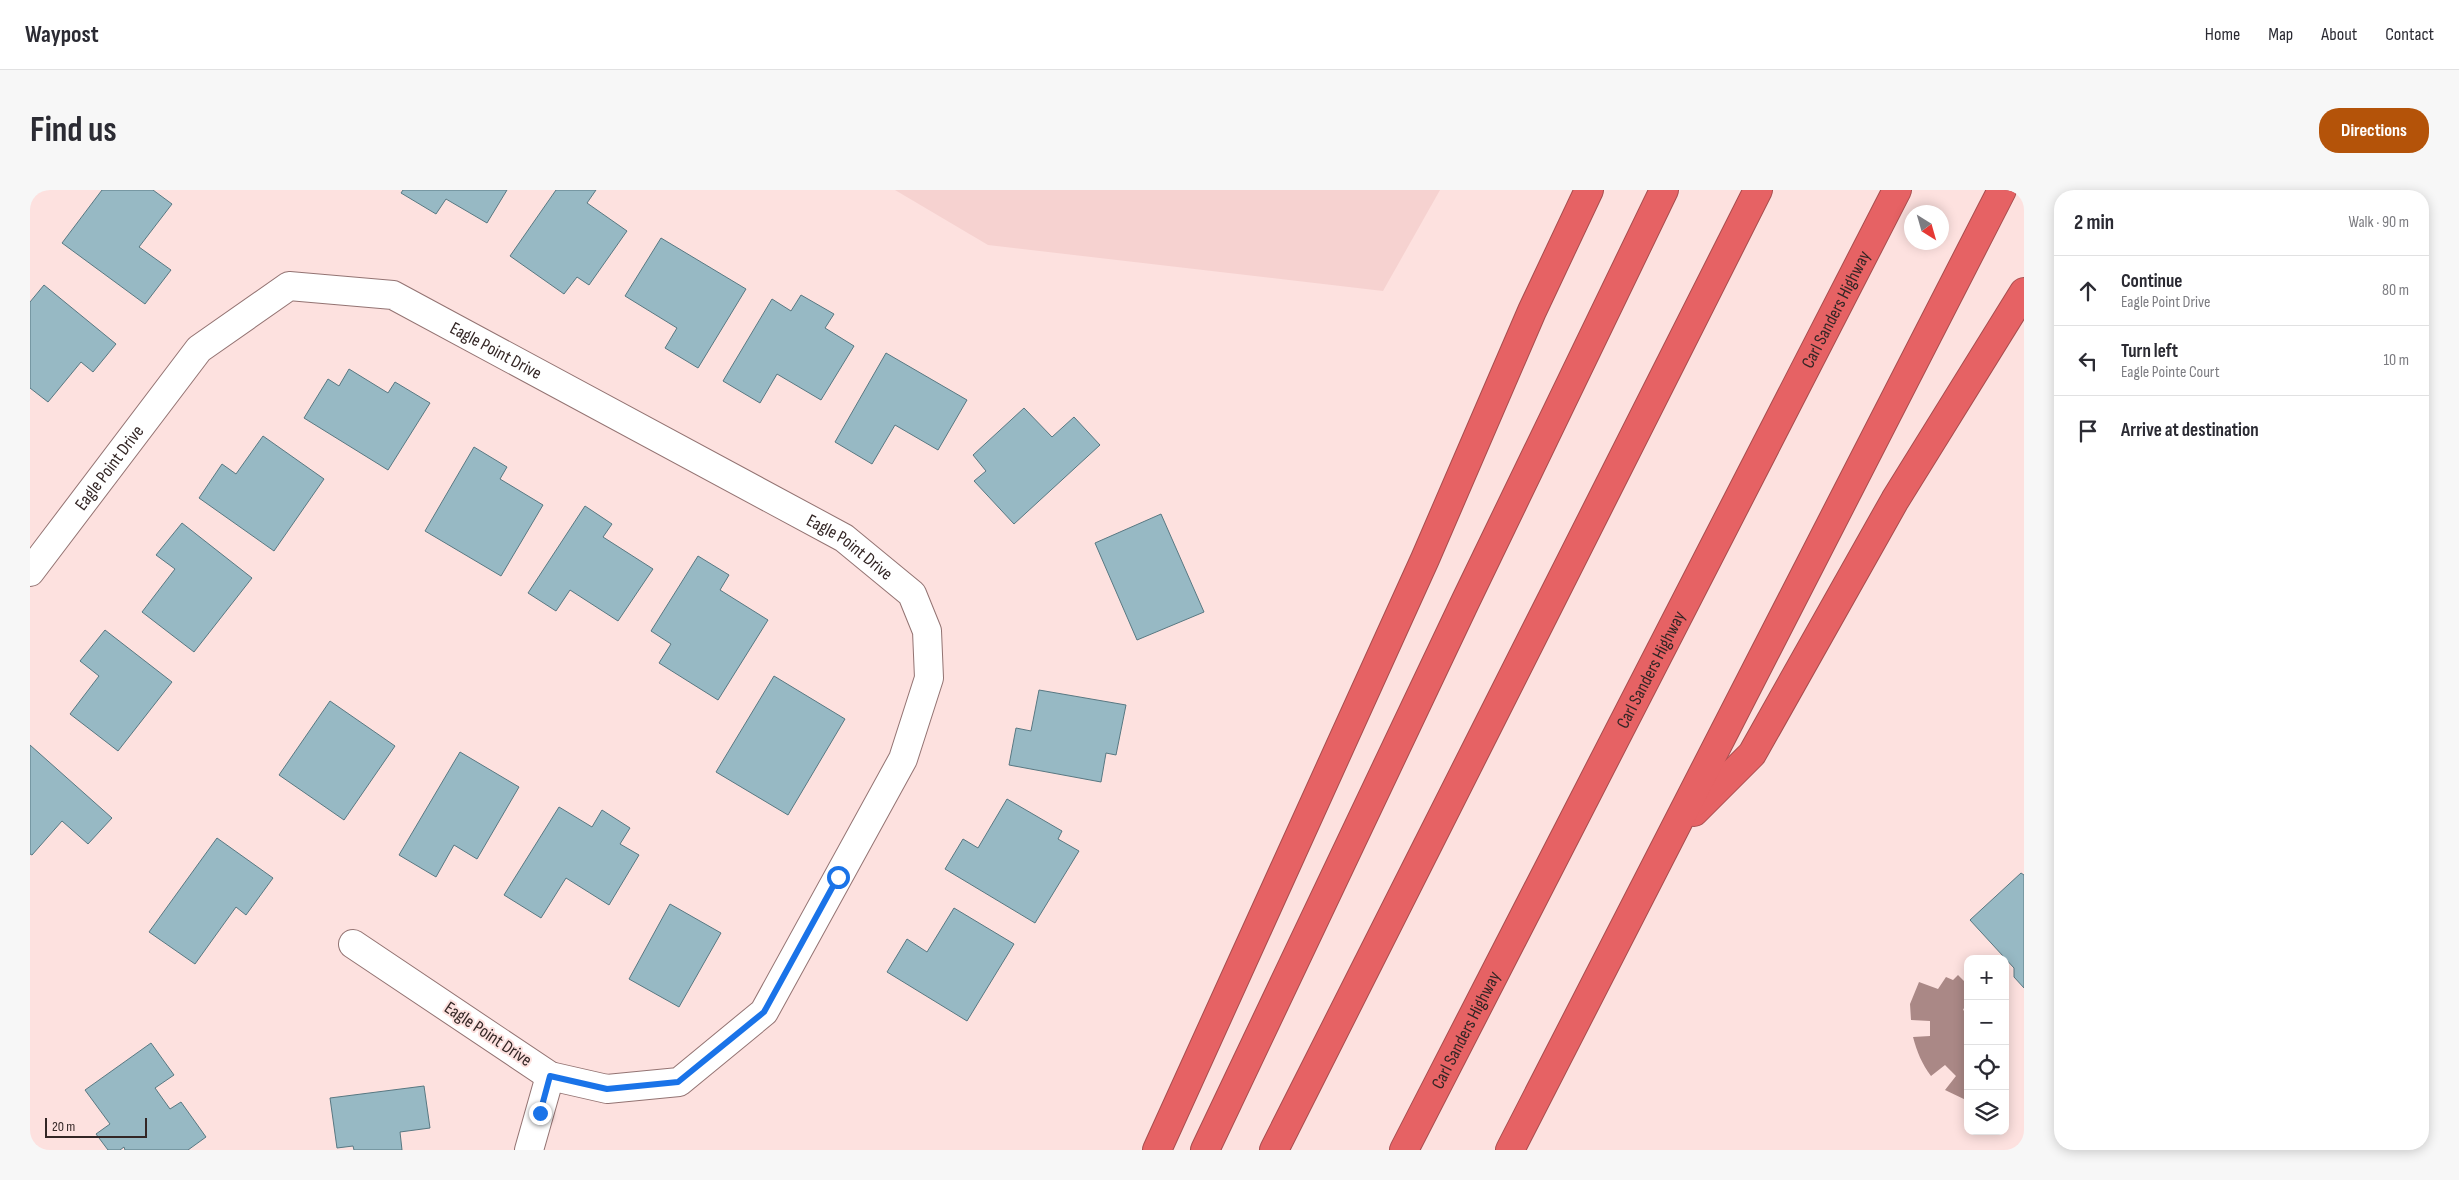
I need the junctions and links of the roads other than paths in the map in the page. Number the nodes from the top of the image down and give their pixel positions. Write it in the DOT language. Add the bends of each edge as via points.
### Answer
graph roads {
  1 [pos="1588,190"];
  2 [pos="1664,190"];
  3 [pos="1758,190"];
  4 [pos="1896,190"];
  5 [pos="2002,190"];
  6 [pos="2024,292"];
  7 [pos="30,572"];
  8 [pos="1675,830"];
  9 [pos="353,944"];
  10 [pos="550,1076"];
  11 [pos="529,1150"];
  12 [pos="1157,1150"];
  13 [pos="1205,1150"];
  14 [pos="1274,1150"];
  15 [pos="1404,1150"];
  16 [pos="1510,1150"];
  1 -- 12 [label="highway"];
  2 -- 13 [label="highway"];
  3 -- 14 [label="highway"];
  4 -- 15 [label="highway, Carl Sanders Highway"];
  5 -- 8 [label="highway"];
  6 -- 8 [label="highway" via="1895,500 1752,754"];
  7 -- 10 [label="street, Eagle Point Drive" via="199,349 289,286 393,295 844,538 912,594 927,632 929,678 903,760 764,1012 678,1082 607,1089"];
  8 -- 16 [label="highway"];
  9 -- 10 [label="street, Eagle Point Drive"];
  10 -- 11 [label="street"];
}
